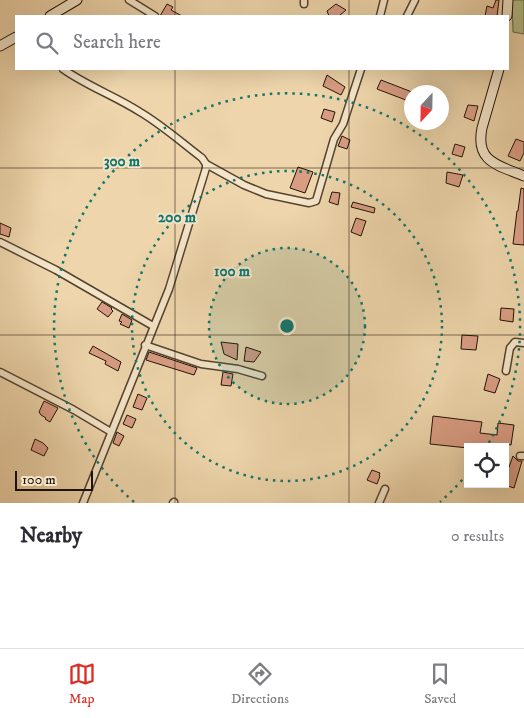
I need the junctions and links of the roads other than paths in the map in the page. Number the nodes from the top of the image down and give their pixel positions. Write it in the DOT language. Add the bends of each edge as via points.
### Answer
graph roads {
  1 [pos="77,0"];
  2 [pos="129,0"];
  3 [pos="384,0"];
  4 [pos="415,0"];
  5 [pos="508,0"];
  6 [pos="52,15"];
  7 [pos="153,15"];
  8 [pos="380,15"];
  9 [pos="408,15"];
  10 [pos="507,15"];
  11 [pos="15,37"];
  12 [pos="0,46"];
  13 [pos="63,70"];
  14 [pos="361,70"];
  15 [pos="500,70"];
  16 [pos="206,164"];
  17 [pos="524,176"];
  18 [pos="0,242"];
  19 [pos="153,326"];
  20 [pos="524,343"];
  21 [pos="145,345"];
  22 [pos="506,371"];
  23 [pos="0,372"];
  24 [pos="262,376"];
  25 [pos="111,432"];
  26 [pos="385,489"];
  27 [pos="83,503"];
  28 [pos="379,503"];
  1 -- 6 [label="street"];
  2 -- 7 [label="street"];
  3 -- 8 [label="street"];
  4 -- 9 [label="street"];
  5 -- 10 [label="street"];
  11 -- 12 [label="street"];
  13 -- 16 [label="street" via="154,121"];
  14 -- 16 [label="street" via="334,139 316,201 309,203 266,194"];
  15 -- 17 [label="street" via="482,128 481,146 486,157 496,164"];
  16 -- 19 [label="street" via="202,187"];
  18 -- 19 [label="street"];
  19 -- 21 [label="street"];
  20 -- 22 [label="street" via="515,342 510,348"];
  21 -- 24 [label="street" via="201,364"];
  21 -- 25 [label="street"];
  23 -- 25 [label="street"];
  25 -- 27 [label="street"];
  26 -- 28 [label="street"];
}
